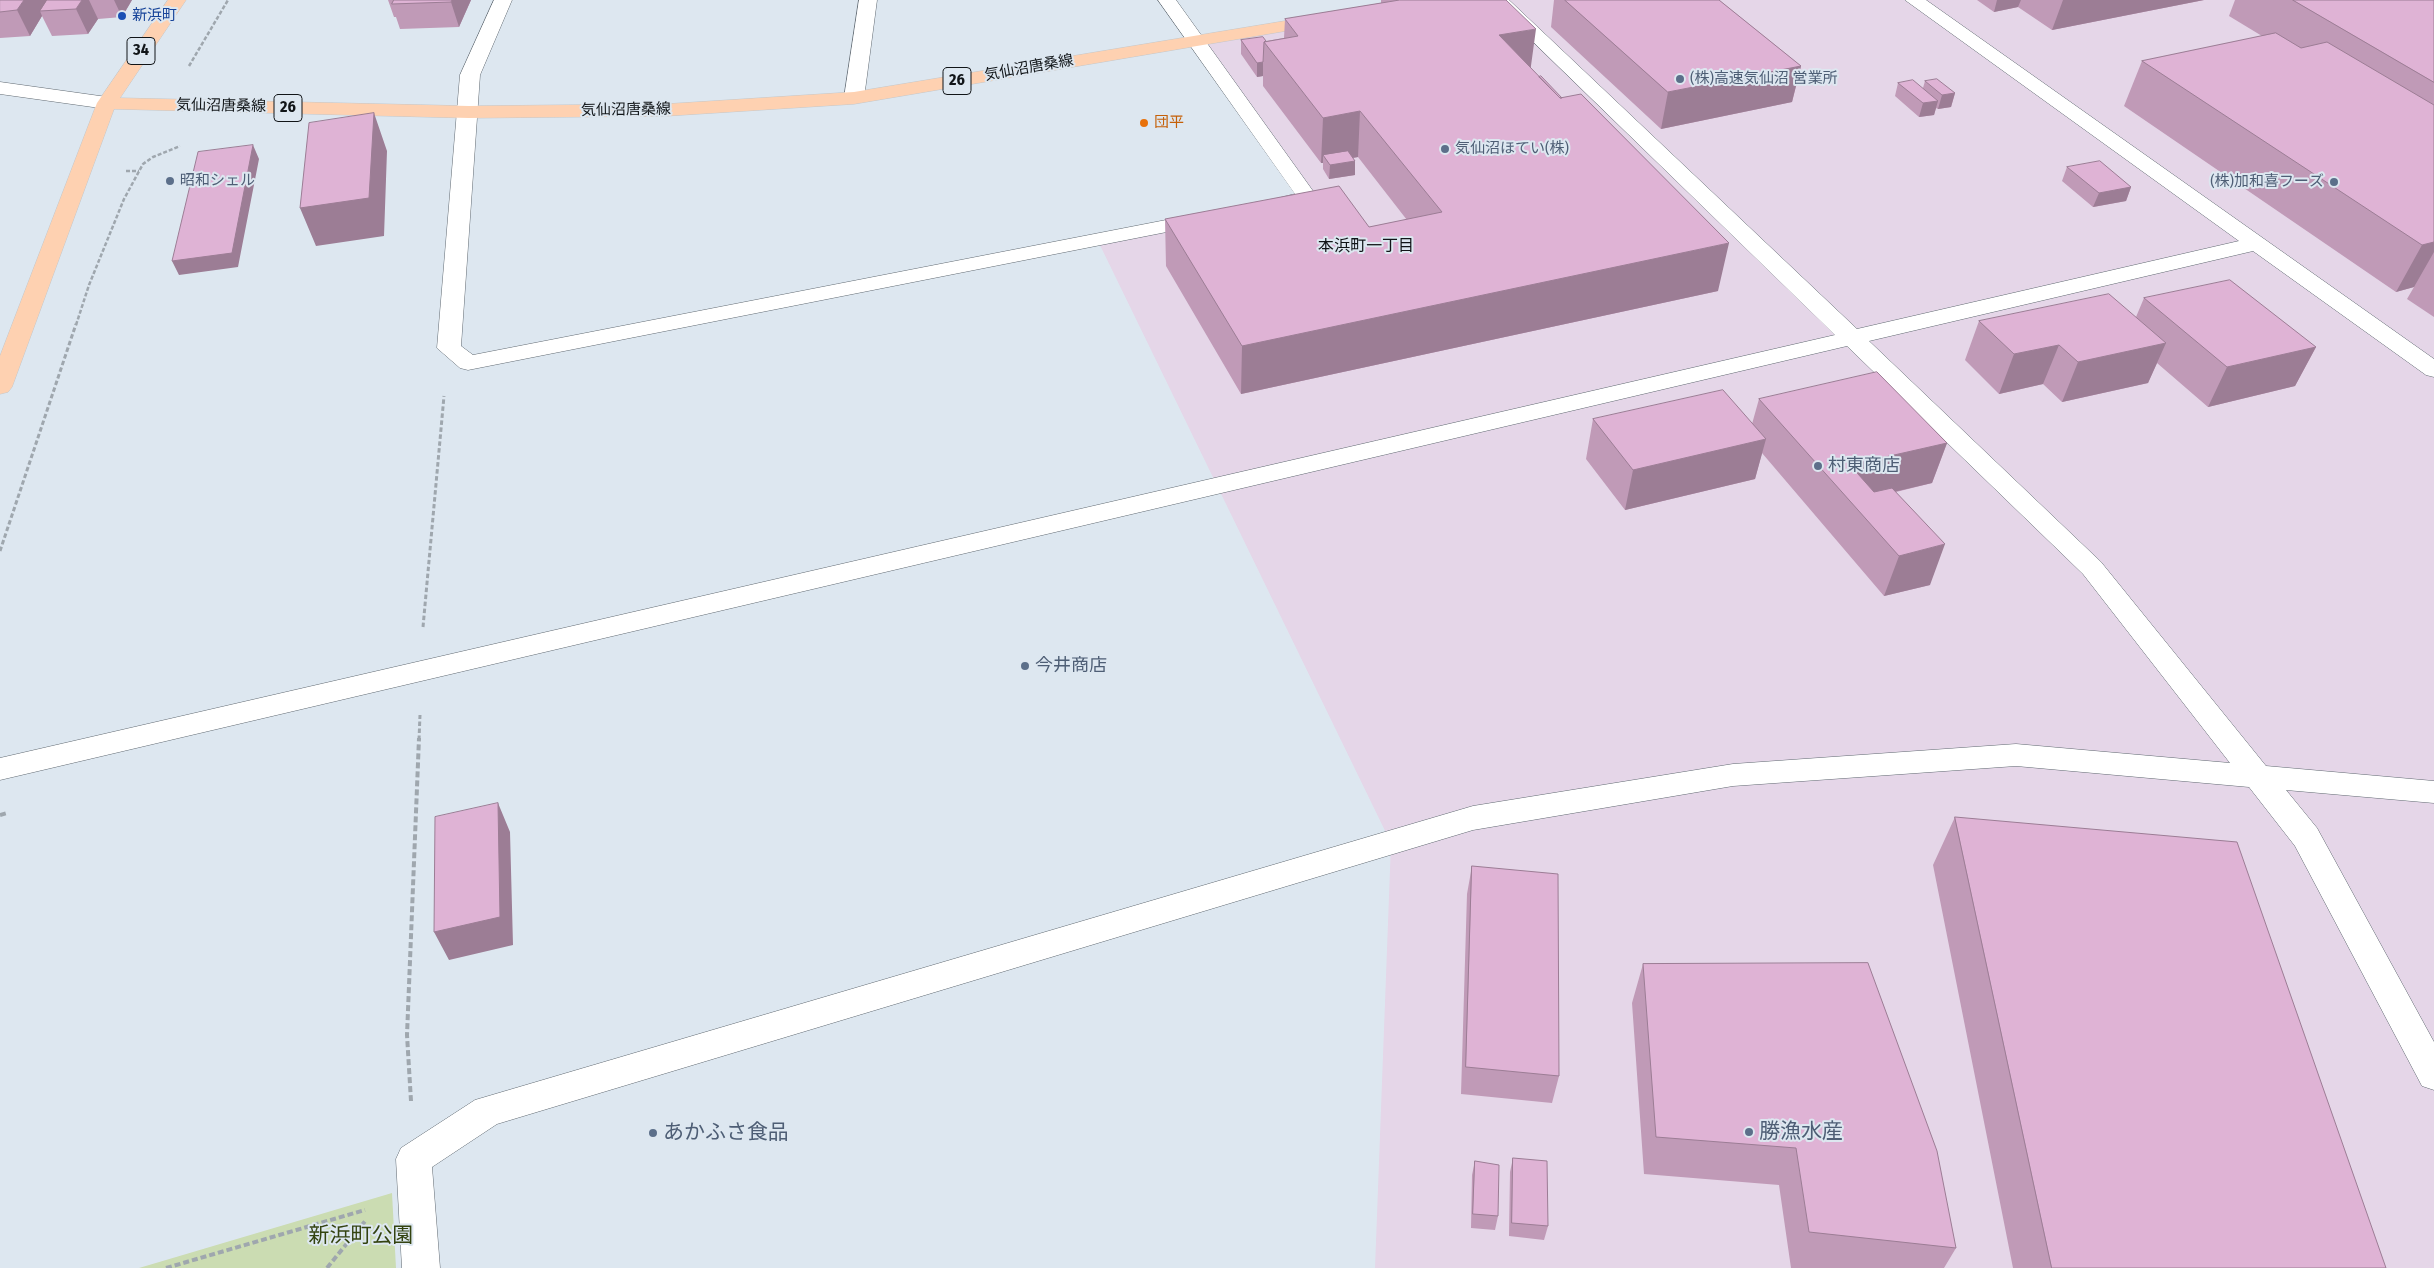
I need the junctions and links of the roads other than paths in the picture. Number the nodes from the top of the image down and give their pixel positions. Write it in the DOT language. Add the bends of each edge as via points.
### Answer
graph roads {
  1 [pos="177,0"];
  2 [pos="503,0"];
  3 [pos="868,0"];
  4 [pos="1168,0"];
  5 [pos="1499,0"];
  6 [pos="1914,0"];
  7 [pos="1342,16"];
  8 [pos="1196,40"];
  9 [pos="0,88"];
  10 [pos="854,98"];
  11 [pos="107,103"];
  12 [pos="469,112"];
  13 [pos="1260,208"];
  14 [pos="1222,215"];
  15 [pos="2255,244"];
  16 [pos="1851,338"];
  17 [pos="2434,370"];
  18 [pos="0,386"];
  19 [pos="0,770"];
  20 [pos="2257,776"];
  21 [pos="2434,792"];
  22 [pos="2434,1075"];
  23 [pos="421,1268"];
  1 -- 11 [label="main road, 34"];
  2 -- 12 [label="street" via="470,75"];
  3 -- 10 [label="street"];
  4 -- 8 [label="street"];
  5 -- 16 [label="street"];
  6 -- 15 [label="street"];
  7 -- 8 [label="main road, 気仙沼唐桑線 / 26"];
  8 -- 10 [label="main road, 気仙沼唐桑線 / 26"];
  8 -- 13 [label="street" via="1308,198"];
  9 -- 11 [label="street"];
  10 -- 12 [label="main road, 気仙沼唐桑線 / 26" via="666,110"];
  11 -- 12 [label="main road, 気仙沼唐桑線 / 26"];
  11 -- 18 [label="main road"];
  12 -- 14 [label="street" via="449,348 468,363"];
  15 -- 16 [label="street"];
  15 -- 17 [label="street"];
  16 -- 19 [label="street"];
  16 -- 20 [label="street" via="2092,568"];
  20 -- 21 [label="street"];
  20 -- 22 [label="street" via="2306,837"];
  20 -- 23 [label="street" via="2016,755 1733,775 1473,818 487,1111 414,1159"];
}
